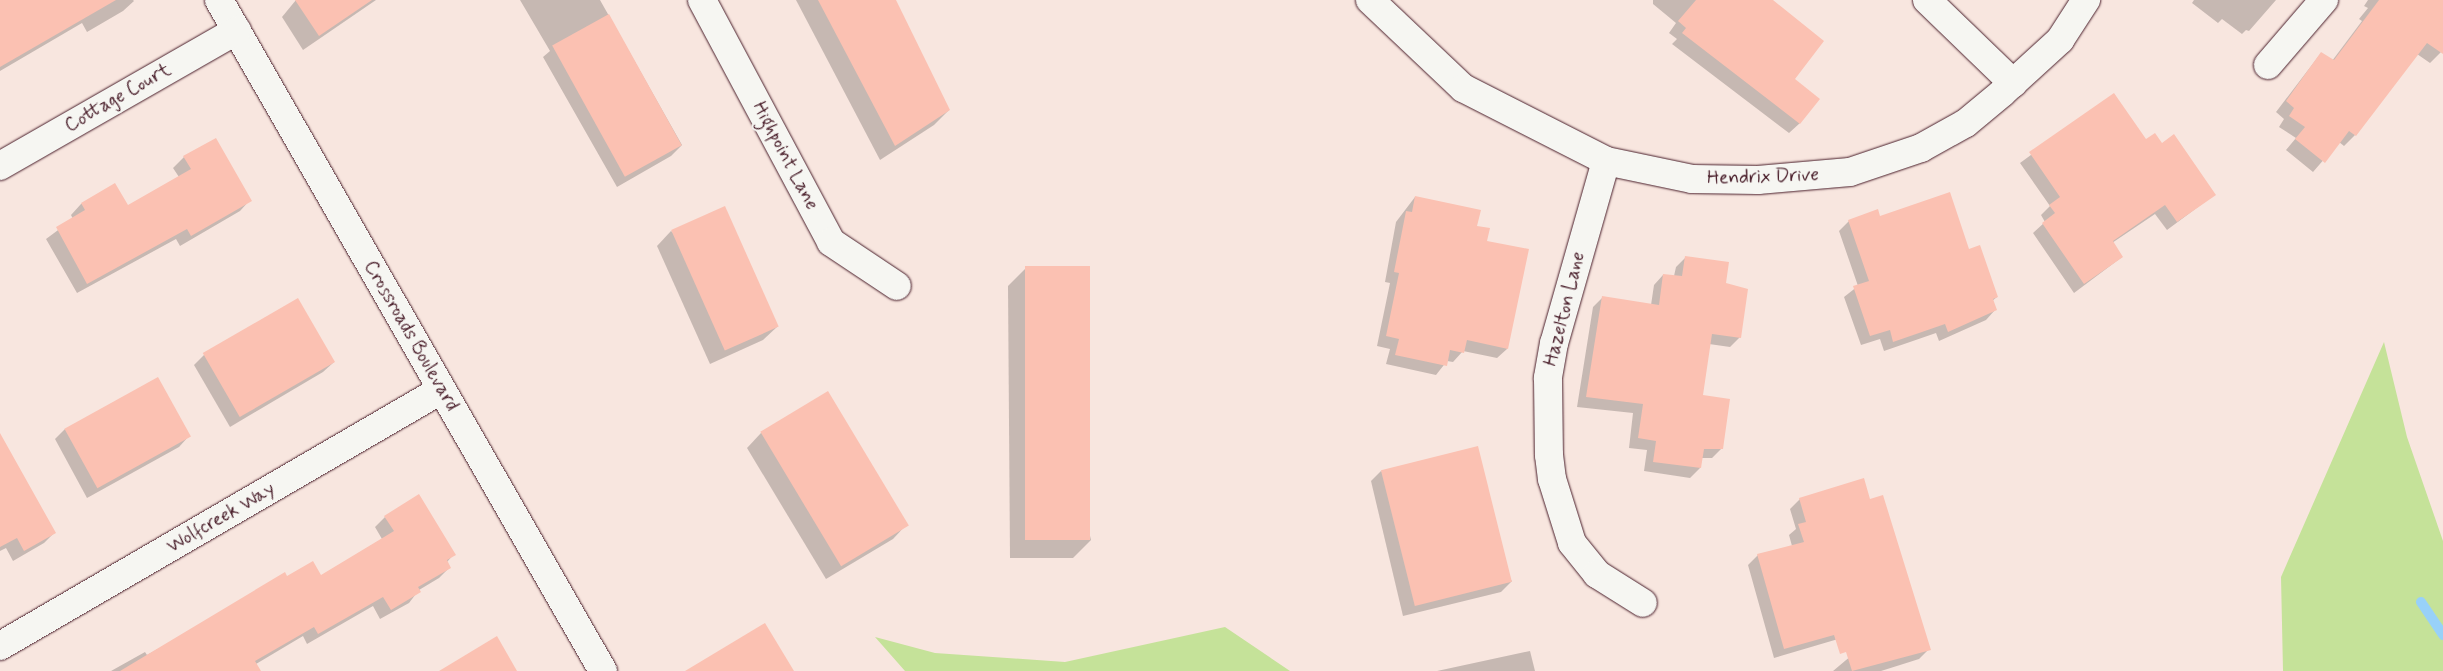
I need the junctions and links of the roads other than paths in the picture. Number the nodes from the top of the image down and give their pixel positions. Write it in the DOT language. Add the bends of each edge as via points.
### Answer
graph roads {
  1 [pos="219,0"];
  2 [pos="702,0"];
  3 [pos="1370,0"];
  4 [pos="1927,0"];
  5 [pos="2086,0"];
  6 [pos="2324,0"];
  7 [pos="237,30"];
  8 [pos="2268,65"];
  9 [pos="2013,83"];
  10 [pos="1606,161"];
  11 [pos="0,166"];
  12 [pos="897,286"];
  13 [pos="441,390"];
  14 [pos="1644,603"];
  15 [pos="0,646"];
  16 [pos="603,671"];
  1 -- 7 [label="street, Crossroads Boulevard"];
  2 -- 12 [label="street, Highpoint Lane" via="831,242"];
  3 -- 10 [label="street, Hendrix Drive" via="1463,88"];
  4 -- 9 [label="street"];
  5 -- 9 [label="street, Hendrix Drive" via="2060,40"];
  6 -- 8 [label="street"];
  7 -- 11 [label="street, Cottage Court"];
  7 -- 13 [label="street, Crossroads Boulevard"];
  9 -- 10 [label="street, Hendrix Drive" via="1966,123 1921,148 1850,172 1758,180 1692,179"];
  10 -- 14 [label="street, Hazelton Lane" via="1554,343 1548,378 1549,455 1552,479 1572,543 1597,574"];
  13 -- 15 [label="street, Wolfcreek Way"];
  13 -- 16 [label="street, Crossroads Boulevard"];
}
